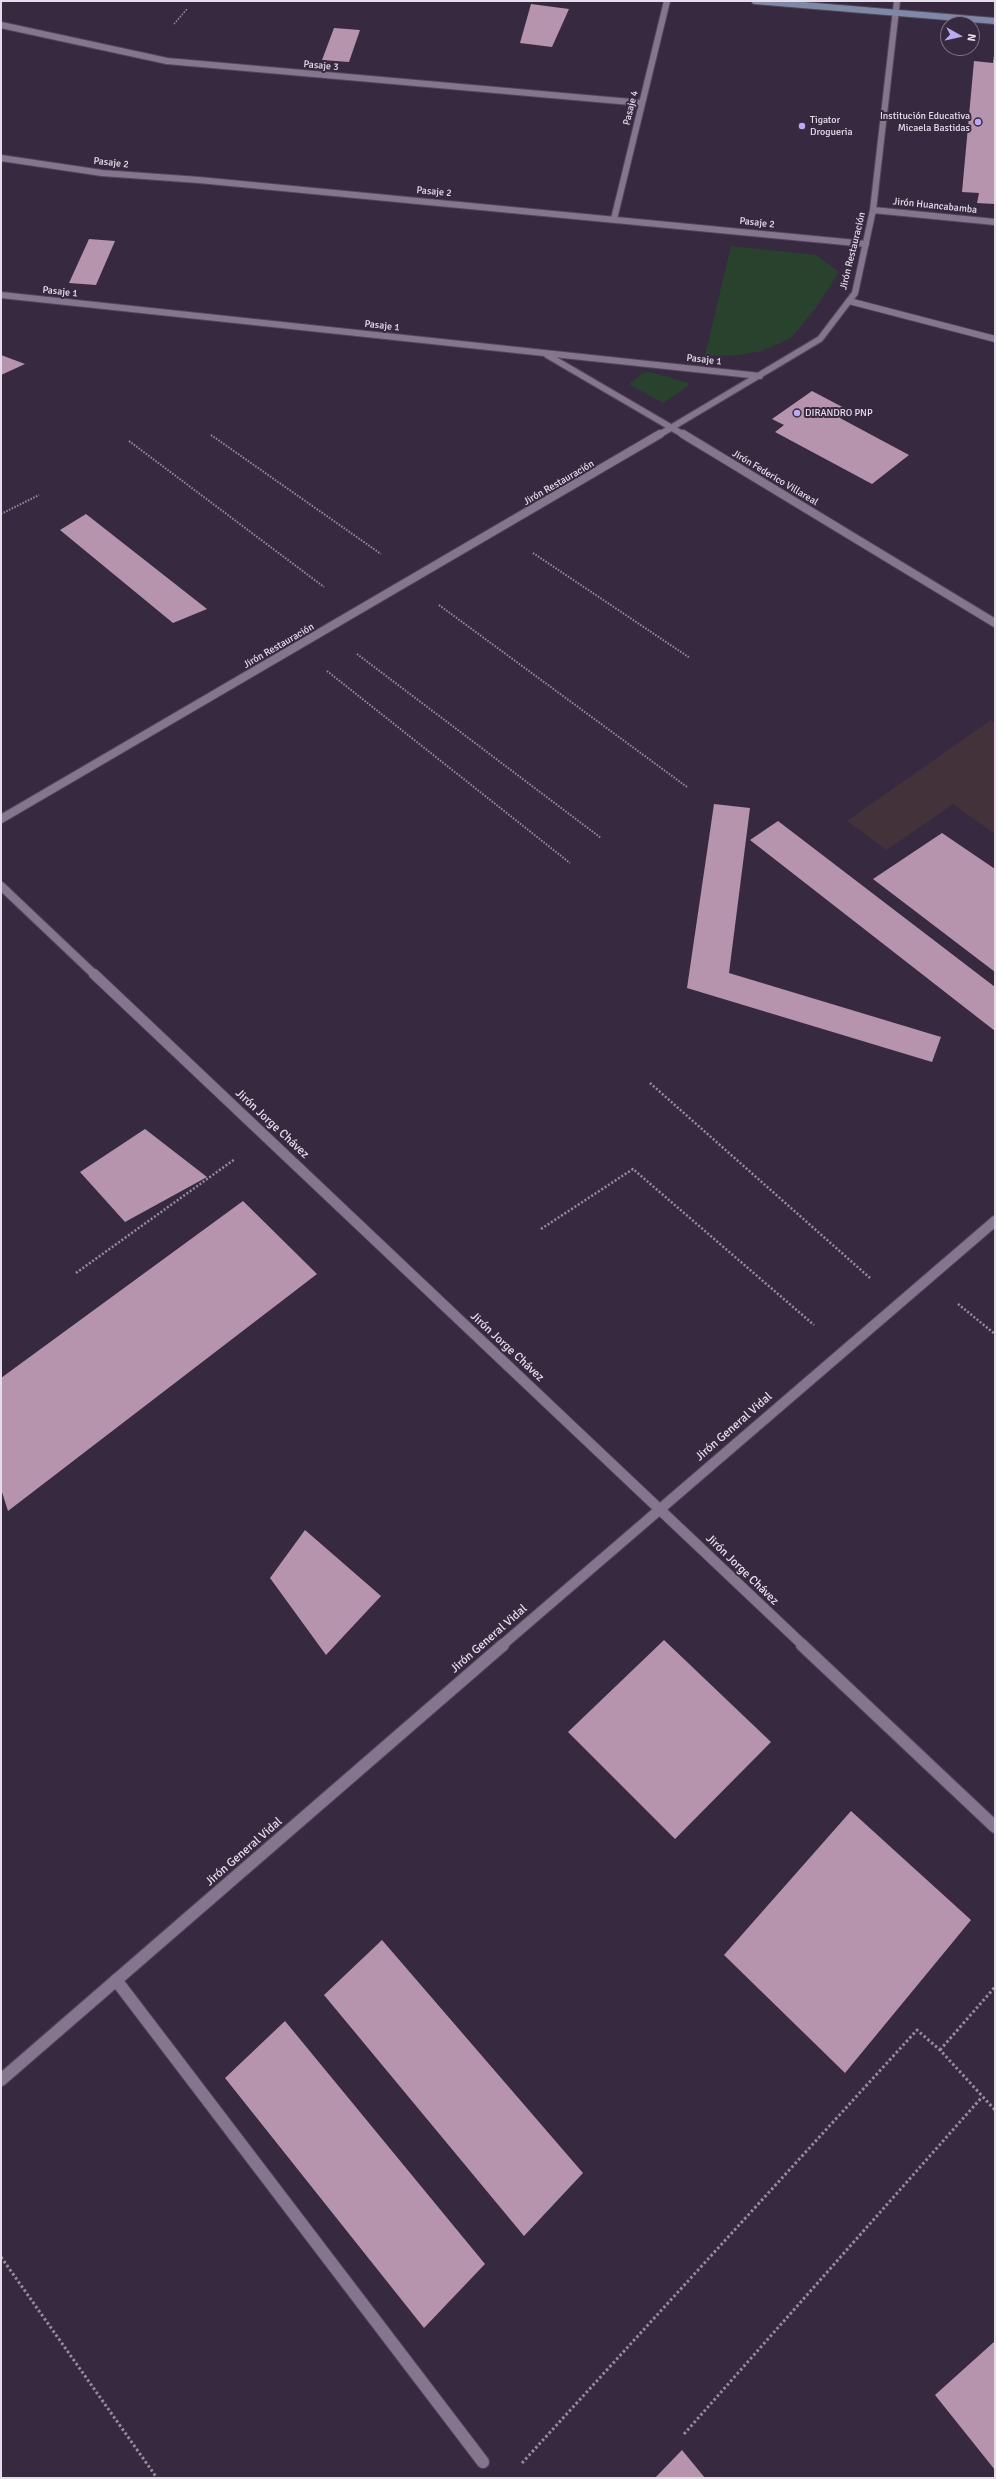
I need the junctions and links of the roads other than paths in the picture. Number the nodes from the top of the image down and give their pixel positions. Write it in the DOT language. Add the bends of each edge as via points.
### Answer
graph roads {
  1 [pos="667,1"];
  2 [pos="755,1"];
  3 [pos="897,1"];
  4 [pos="897,13"];
  5 [pos="995,21"];
  6 [pos="1,25"];
  7 [pos="642,102"];
  8 [pos="1,158"];
  9 [pos="873,210"];
  10 [pos="614,220"];
  11 [pos="995,222"];
  12 [pos="866,244"];
  13 [pos="1,295"];
  14 [pos="849,301"];
  15 [pos="995,339"];
  16 [pos="544,354"];
  17 [pos="760,376"];
  18 [pos="673,428"];
  19 [pos="995,623"];
  20 [pos="1,819"];
  21 [pos="1,886"];
  22 [pos="995,1221"];
  23 [pos="659,1508"];
  24 [pos="995,1828"];
  25 [pos="116,1980"];
  26 [pos="1,2080"];
  27 [pos="483,2462"];
  1 -- 7 [label="street, Pasaje 4"];
  2 -- 4 [label="main road"];
  3 -- 4 [label="street, Jirón Restauración"];
  4 -- 5 [label="main road"];
  4 -- 9 [label="street, Jirón Restauración"];
  6 -- 7 [label="street, Pasaje 3" via="167,62"];
  7 -- 10 [label="street, Pasaje 4"];
  8 -- 10 [label="street, Pasaje 2" via="102,173"];
  9 -- 11 [label="street, Jirón Huancabamba"];
  9 -- 12 [label="street, Jirón Restauración"];
  10 -- 12 [label="street, Pasaje 2"];
  12 -- 14 [label="street, Jirón Restauración" via="855,293"];
  13 -- 16 [label="street, Pasaje 1"];
  14 -- 15 [label="street"];
  14 -- 17 [label="street, Jirón Restauración" via="820,339"];
  16 -- 17 [label="street, Pasaje 1"];
  16 -- 18 [label="street, Jirón Federico Villareal"];
  17 -- 18 [label="street, Jirón Restauración"];
  18 -- 19 [label="street, Jirón Federico Villareal"];
  18 -- 20 [label="street, Jirón Restauración"];
  21 -- 23 [label="street, Jirón Jorge Chávez"];
  22 -- 23 [label="street, Jirón General Vidal"];
  23 -- 24 [label="street, Jirón Jorge Chávez"];
  23 -- 25 [label="street, Jirón General Vidal"];
  25 -- 26 [label="street, Jirón General Vidal"];
  25 -- 27 [label="street"];
}
